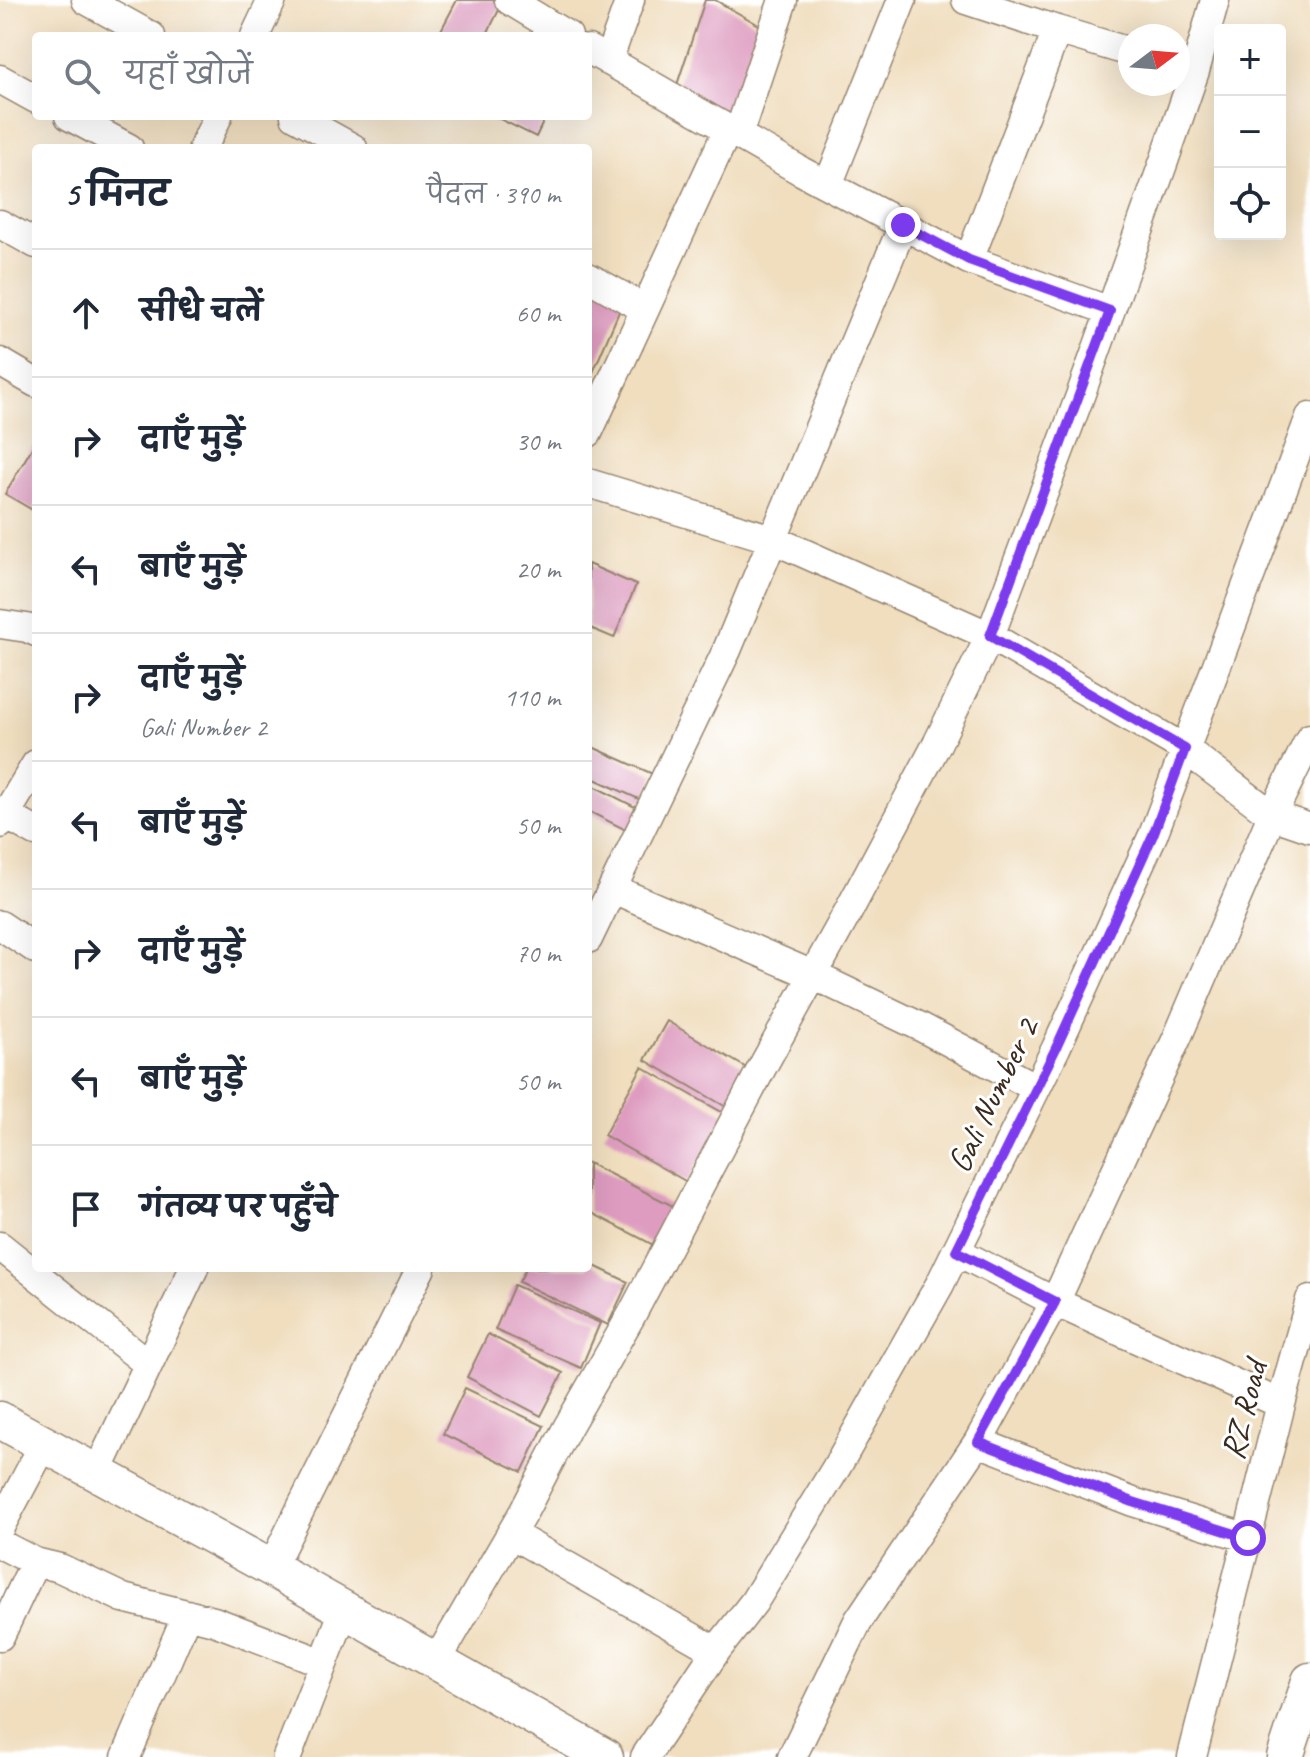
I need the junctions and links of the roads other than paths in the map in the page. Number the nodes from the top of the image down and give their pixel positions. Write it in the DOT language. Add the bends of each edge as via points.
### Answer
graph roads {
  1 [pos="86,0"];
  2 [pos="272,0"];
  3 [pos="509,0"];
  4 [pos="630,0"];
  5 [pos="783,0"];
  6 [pos="902,0"];
  7 [pos="966,0"];
  8 [pos="1215,0"];
  9 [pos="1057,30"];
  10 [pos="144,32"];
  11 [pos="257,32"];
  12 [pos="561,32"];
  13 [pos="1118,48"];
  14 [pos="598,55"];
  15 [pos="1190,61"];
  16 [pos="0,79"];
  17 [pos="1178,96"];
  18 [pos="32,97"];
  19 [pos="76,120"];
  20 [pos="216,120"];
  21 [pos="302,120"];
  22 [pos="733,132"];
  23 [pos="122,144"];
  24 [pos="205,144"];
  25 [pos="346,144"];
  26 [pos="828,185"];
  27 [pos="0,224"];
  28 [pos="903,225"];
  29 [pos="32,242"];
  30 [pos="969,260"];
  31 [pos="592,279"];
  32 [pos="645,309"];
  33 [pos="1110,311"];
  34 [pos="0,362"];
  35 [pos="32,381"];
  36 [pos="592,417"];
  37 [pos="1310,417"];
  38 [pos="592,484"];
  39 [pos="772,539"];
  40 [pos="0,624"];
  41 [pos="32,630"];
  42 [pos="990,636"];
  43 [pos="1310,738"];
  44 [pos="1185,749"];
  45 [pos="32,771"];
  46 [pos="1272,815"];
  47 [pos="3,820"];
  48 [pos="1310,828"];
  49 [pos="32,831"];
  50 [pos="613,889"];
  51 [pos="0,925"];
  52 [pos="592,931"];
  53 [pos="32,946"];
  54 [pos="813,975"];
  55 [pos="1036,1088"];
  56 [pos="0,1246"];
  57 [pos="956,1251"];
  58 [pos="32,1272"];
  59 [pos="33,1272"];
  60 [pos="192,1272"];
  61 [pos="419,1272"];
  62 [pos="1310,1300"];
  63 [pos="1055,1302"];
  64 [pos="148,1364"];
  65 [pos="1281,1404"];
  66 [pos="0,1420"];
  67 [pos="978,1442"];
  68 [pos="44,1444"];
  69 [pos="97,1473"];
  70 [pos="0,1527"];
  71 [pos="511,1534"];
  72 [pos="1248,1538"];
  73 [pos="0,1544"];
  74 [pos="35,1562"];
  75 [pos="271,1568"];
  76 [pos="344,1610"];
  77 [pos="187,1614"];
  78 [pos="0,1636"];
  79 [pos="716,1651"];
  80 [pos="436,1662"];
  81 [pos="323,1663"];
  82 [pos="1310,1681"];
  83 [pos="126,1757"];
  84 [pos="287,1757"];
  85 [pos="605,1757"];
  86 [pos="645,1757"];
  87 [pos="792,1757"];
  88 [pos="1192,1757"];
  89 [pos="1285,1757"];
  1 -- 10 [label="street"];
  2 -- 11 [label="street"];
  3 -- 12 [label="street"];
  4 -- 14 [label="street"];
  5 -- 22 [label="street"];
  6 -- 26 [label="street"];
  7 -- 9 [label="street"];
  8 -- 15 [label="street"];
  9 -- 13 [label="street"];
  9 -- 30 [label="street"];
  14 -- 22 [label="street"];
  16 -- 18 [label="street"];
  17 -- 33 [label="street"];
  19 -- 23 [label="street"];
  20 -- 24 [label="street"];
  21 -- 25 [label="street"];
  22 -- 26 [label="street"];
  22 -- 32 [label="street"];
  26 -- 28 [label="street"];
  27 -- 29 [label="street"];
  28 -- 30 [label="street"];
  28 -- 39 [label="street"];
  30 -- 33 [label="street"];
  31 -- 32 [label="street"];
  32 -- 36 [label="street"];
  33 -- 42 [label="street"];
  34 -- 35 [label="street"];
  37 -- 44 [label="street, Gali Number 2"];
  38 -- 39 [label="street"];
  39 -- 42 [label="street"];
  39 -- 50 [label="street" via="727,650"];
  40 -- 41 [label="street"];
  42 -- 44 [label="street"];
  42 -- 54 [label="street"];
  43 -- 46 [label="street"];
  44 -- 46 [label="street"];
  44 -- 55 [label="street, Gali Number 2" via="1153,835"];
  45 -- 47 [label="street"];
  46 -- 48 [label="street"];
  46 -- 63 [label="street"];
  47 -- 49 [label="street"];
  50 -- 52 [label="street"];
  50 -- 54 [label="street"];
  51 -- 53 [label="street"];
  54 -- 55 [label="street"];
  54 -- 71 [label="street"];
  55 -- 57 [label="street, Gali Number 2"];
  56 -- 58 [label="street"];
  57 -- 63 [label="street"];
  57 -- 79 [label="street, Gali Number 2" via="836,1468 754,1602"];
  59 -- 64 [label="street"];
  60 -- 64 [label="street"];
  61 -- 75 [label="street"];
  62 -- 65 [label="street, RZ Road"];
  63 -- 65 [label="street"];
  63 -- 67 [label="street"];
  64 -- 69 [label="street"];
  65 -- 72 [label="street, RZ Road"];
  66 -- 68 [label="street"];
  67 -- 72 [label="street" via="1133,1502"];
  67 -- 87 [label="street" via="858,1621"];
  68 -- 69 [label="street"];
  68 -- 70 [label="street"];
  69 -- 75 [label="street"];
  71 -- 79 [label="street"];
  71 -- 80 [label="street"];
  72 -- 88 [label="street, RZ Road"];
  73 -- 74 [label="street"];
  74 -- 77 [label="street" via="123,1598"];
  74 -- 78 [label="street"];
  75 -- 76 [label="street"];
  76 -- 80 [label="street"];
  76 -- 81 [label="street"];
  77 -- 81 [label="street"];
  77 -- 83 [label="street"];
  79 -- 86 [label="street, Gali Number 2"];
  80 -- 85 [label="street"];
  81 -- 84 [label="street"];
  82 -- 89 [label="street"];
}
